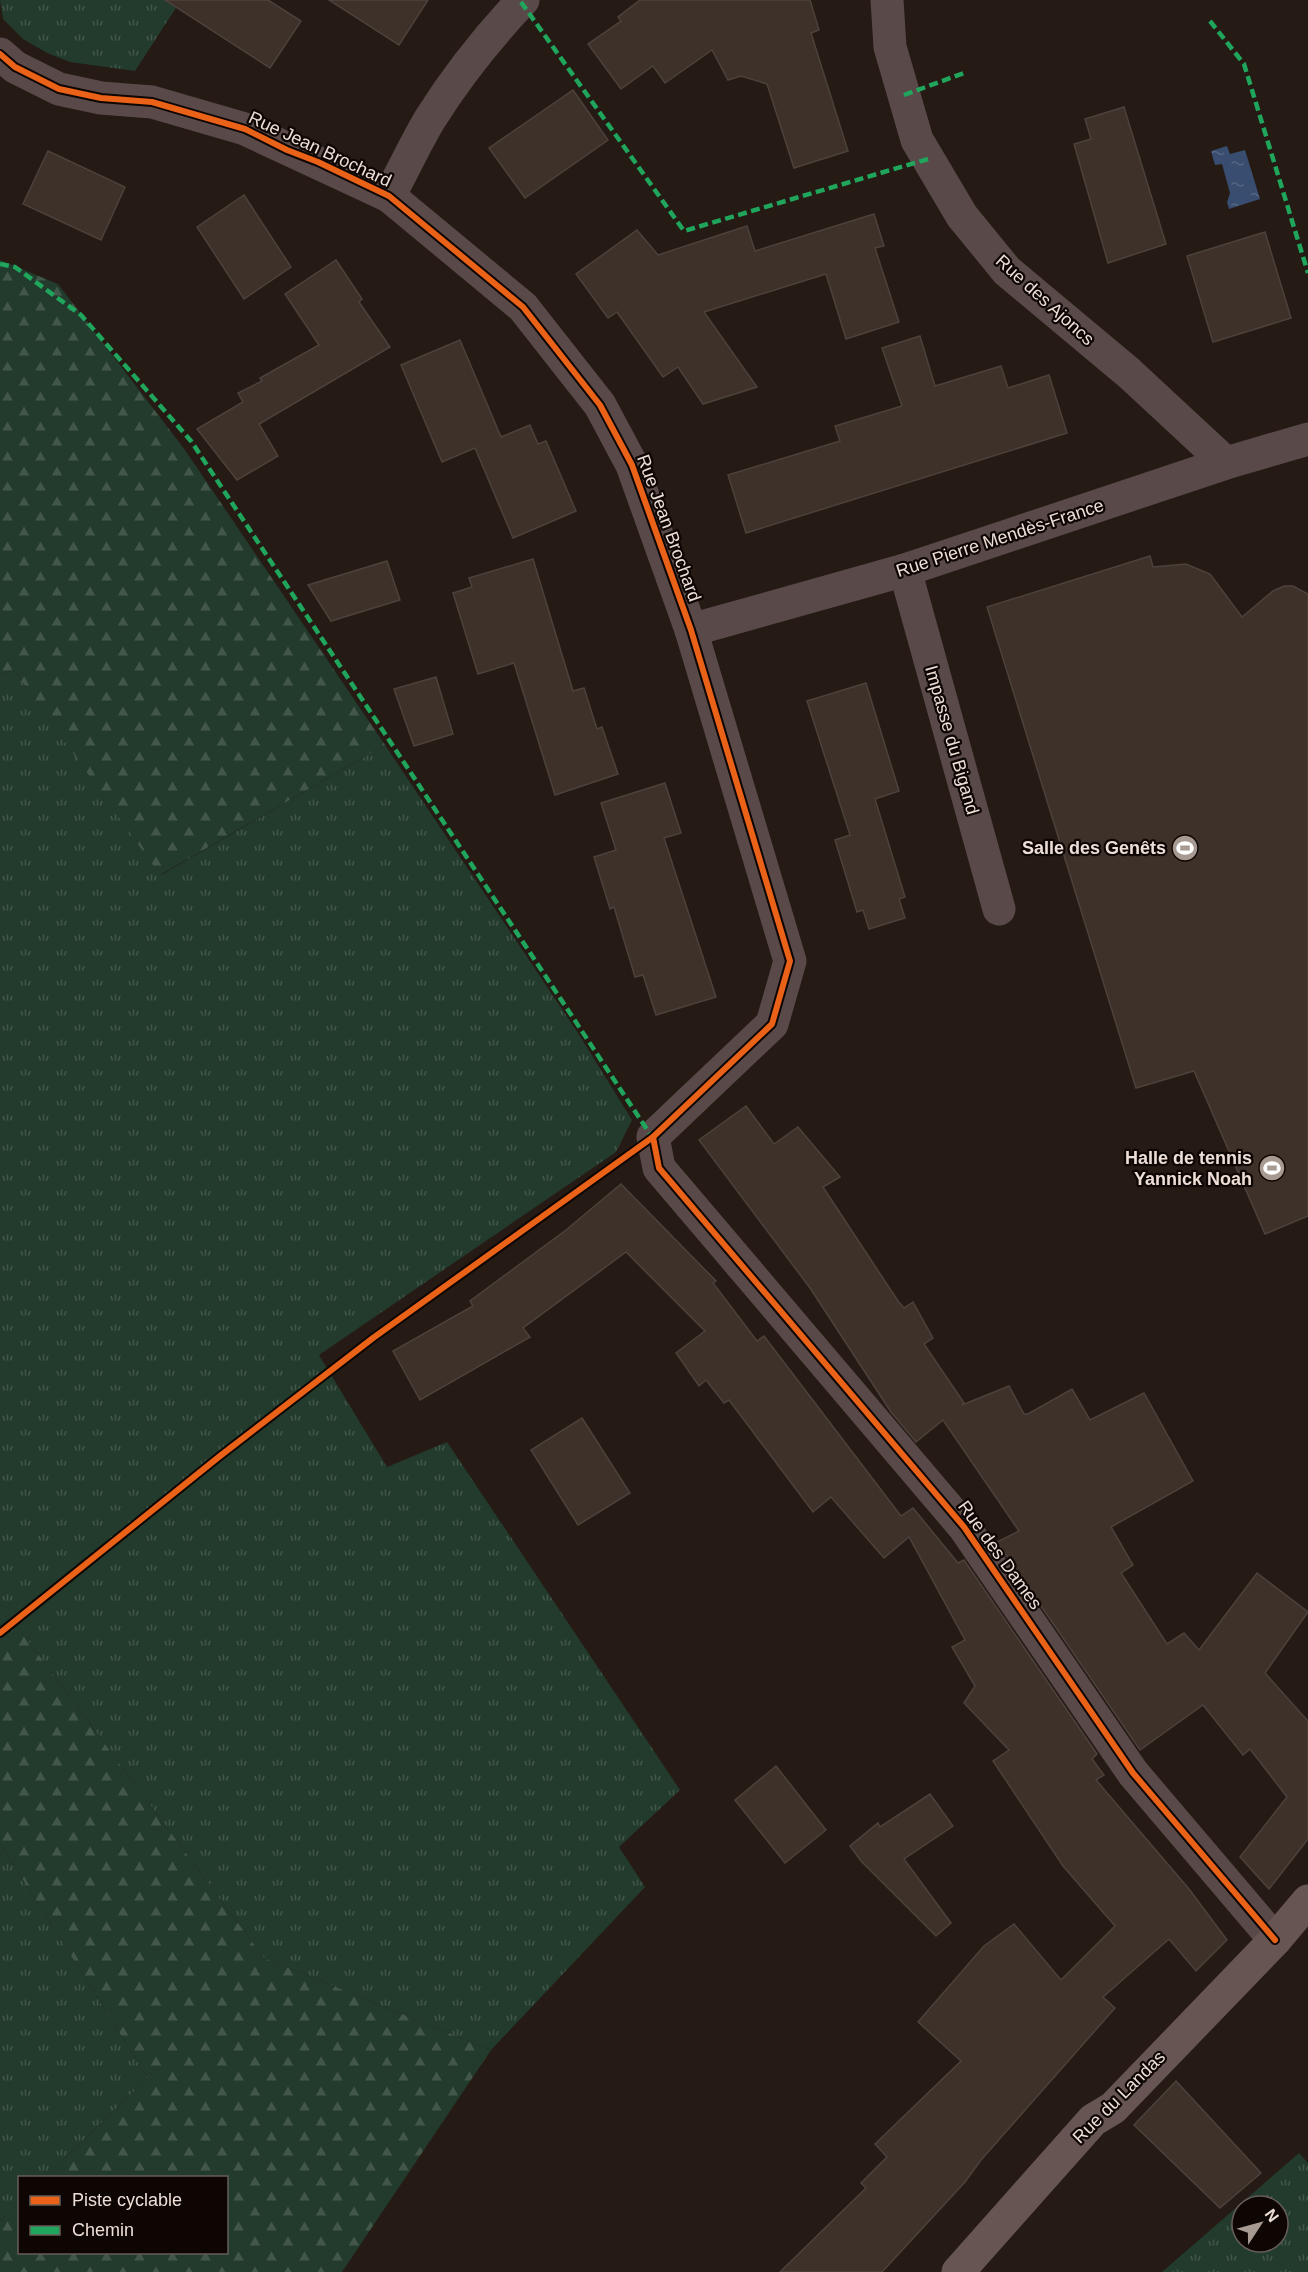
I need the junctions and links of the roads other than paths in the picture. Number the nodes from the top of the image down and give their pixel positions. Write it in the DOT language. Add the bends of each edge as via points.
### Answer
graph roads {
  1 [pos="523,0"];
  2 [pos="887,0"];
  3 [pos="0,54"];
  4 [pos="389,196"];
  5 [pos="1308,439"];
  6 [pos="1226,463"];
  7 [pos="905,570"];
  8 [pos="691,630"];
  9 [pos="999,909"];
  10 [pos="653,1137"];
  11 [pos="1308,1901"];
  12 [pos="1275,1940"];
  13 [pos="958,2272"];
  1 -- 4 [label="street" via="494,30 429,120"];
  2 -- 6 [label="street, Rue des Ajoncs" via="890,46 918,140 962,216 1006,271 1129,373"];
  3 -- 4 [label="street, Rue Jean Brochard" via="15,67 59,89 101,98 152,102 245,129"];
  4 -- 8 [label="street, Rue Jean Brochard" via="523,307 600,405 632,465"];
  5 -- 6 [label="street, Rue Pierre Mendès-France"];
  6 -- 7 [label="street, Rue Pierre Mendès-France"];
  7 -- 8 [label="street, Rue Pierre Mendès-France"];
  7 -- 9 [label="street, Impasse du Bigand"];
  8 -- 10 [label="street, Rue Jean Brochard" via="790,961 772,1024"];
  10 -- 12 [label="street, Rue des Dames" via="659,1168 964,1527 1133,1773"];
  11 -- 12 [label="street, Rue du Landas"];
  12 -- 13 [label="street, Rue du Landas" via="1113,2108 1093,2120"];
}
